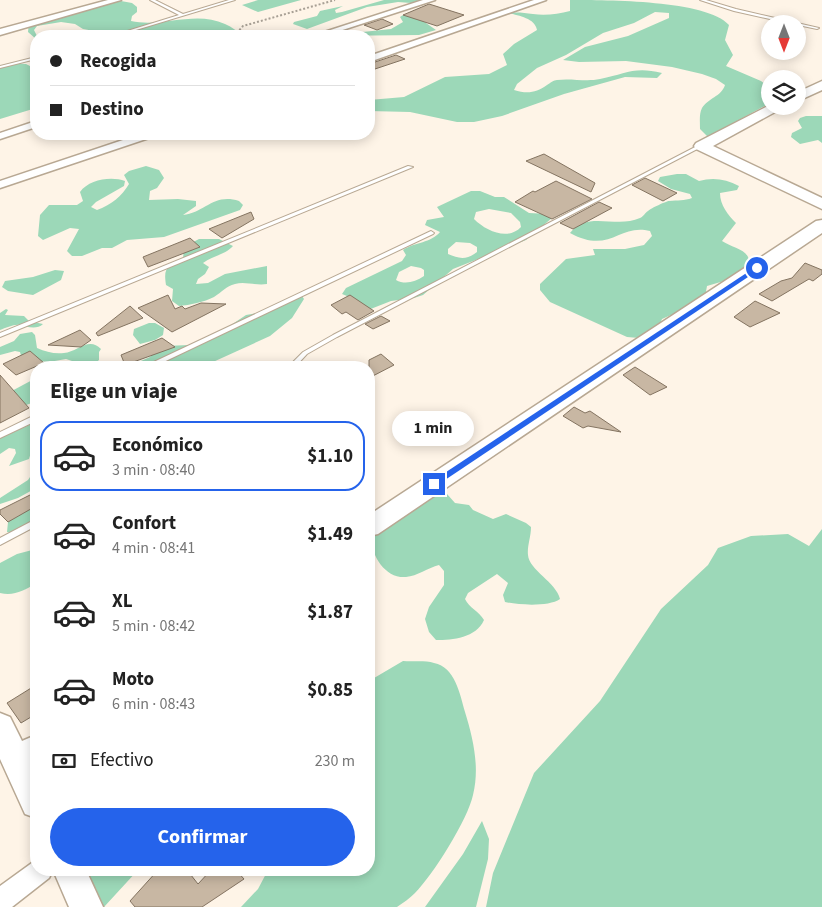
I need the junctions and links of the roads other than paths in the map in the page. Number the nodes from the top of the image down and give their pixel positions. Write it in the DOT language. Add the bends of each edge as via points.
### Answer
graph roads {
  1 [pos="117,0"];
  2 [pos="152,0"];
  3 [pos="233,0"];
  4 [pos="431,0"];
  5 [pos="542,0"];
  6 [pos="702,0"];
  7 [pos="182,15"];
  8 [pos="817,28"];
  9 [pos="133,30"];
  10 [pos="335,30"];
  11 [pos="0,32"];
  12 [pos="375,57"];
  13 [pos="30,60"];
  14 [pos="0,67"];
  15 [pos="822,85"];
  16 [pos="806,93"];
  17 [pos="762,115"];
  18 [pos="30,126"];
  19 [pos="0,136"];
  20 [pos="134,140"];
  21 [pos="701,146"];
  22 [pos="410,167"];
  23 [pos="0,186"];
  24 [pos="822,204"];
  25 [pos="822,225"];
  26 [pos="431,233"];
  27 [pos="0,335"];
  28 [pos="159,361"];
  29 [pos="297,361"];
  30 [pos="30,421"];
  31 [pos="0,435"];
  32 [pos="375,523"];
  33 [pos="30,525"];
  34 [pos="0,542"];
  35 [pos="0,727"];
  36 [pos="26,756"];
  37 [pos="30,775"];
  38 [pos="33,876"];
  39 [pos="72,876"];
  40 [pos="0,901"];
  41 [pos="86,907"];
  1 -- 11 [label="street"];
  2 -- 7 [label="lane"];
  3 -- 7 [label="lane"];
  4 -- 10 [label="street"];
  5 -- 12 [label="street"];
  6 -- 8 [label="lane"];
  7 -- 9 [label="lane"];
  13 -- 14 [label="lane"];
  15 -- 16 [label="street"];
  17 -- 21 [label="street"];
  18 -- 19 [label="street"];
  20 -- 23 [label="street"];
  21 -- 24 [label="street"];
  21 -- 29 [label="lane" via="335,336"];
  22 -- 27 [label="lane"];
  25 -- 32 [label="street"];
  26 -- 28 [label="lane"];
  30 -- 31 [label="lane"];
  33 -- 34 [label="lane"];
  35 -- 36 [label="street"];
  36 -- 37 [label="street"];
  38 -- 40 [label="street"];
  39 -- 41 [label="street"];
}
